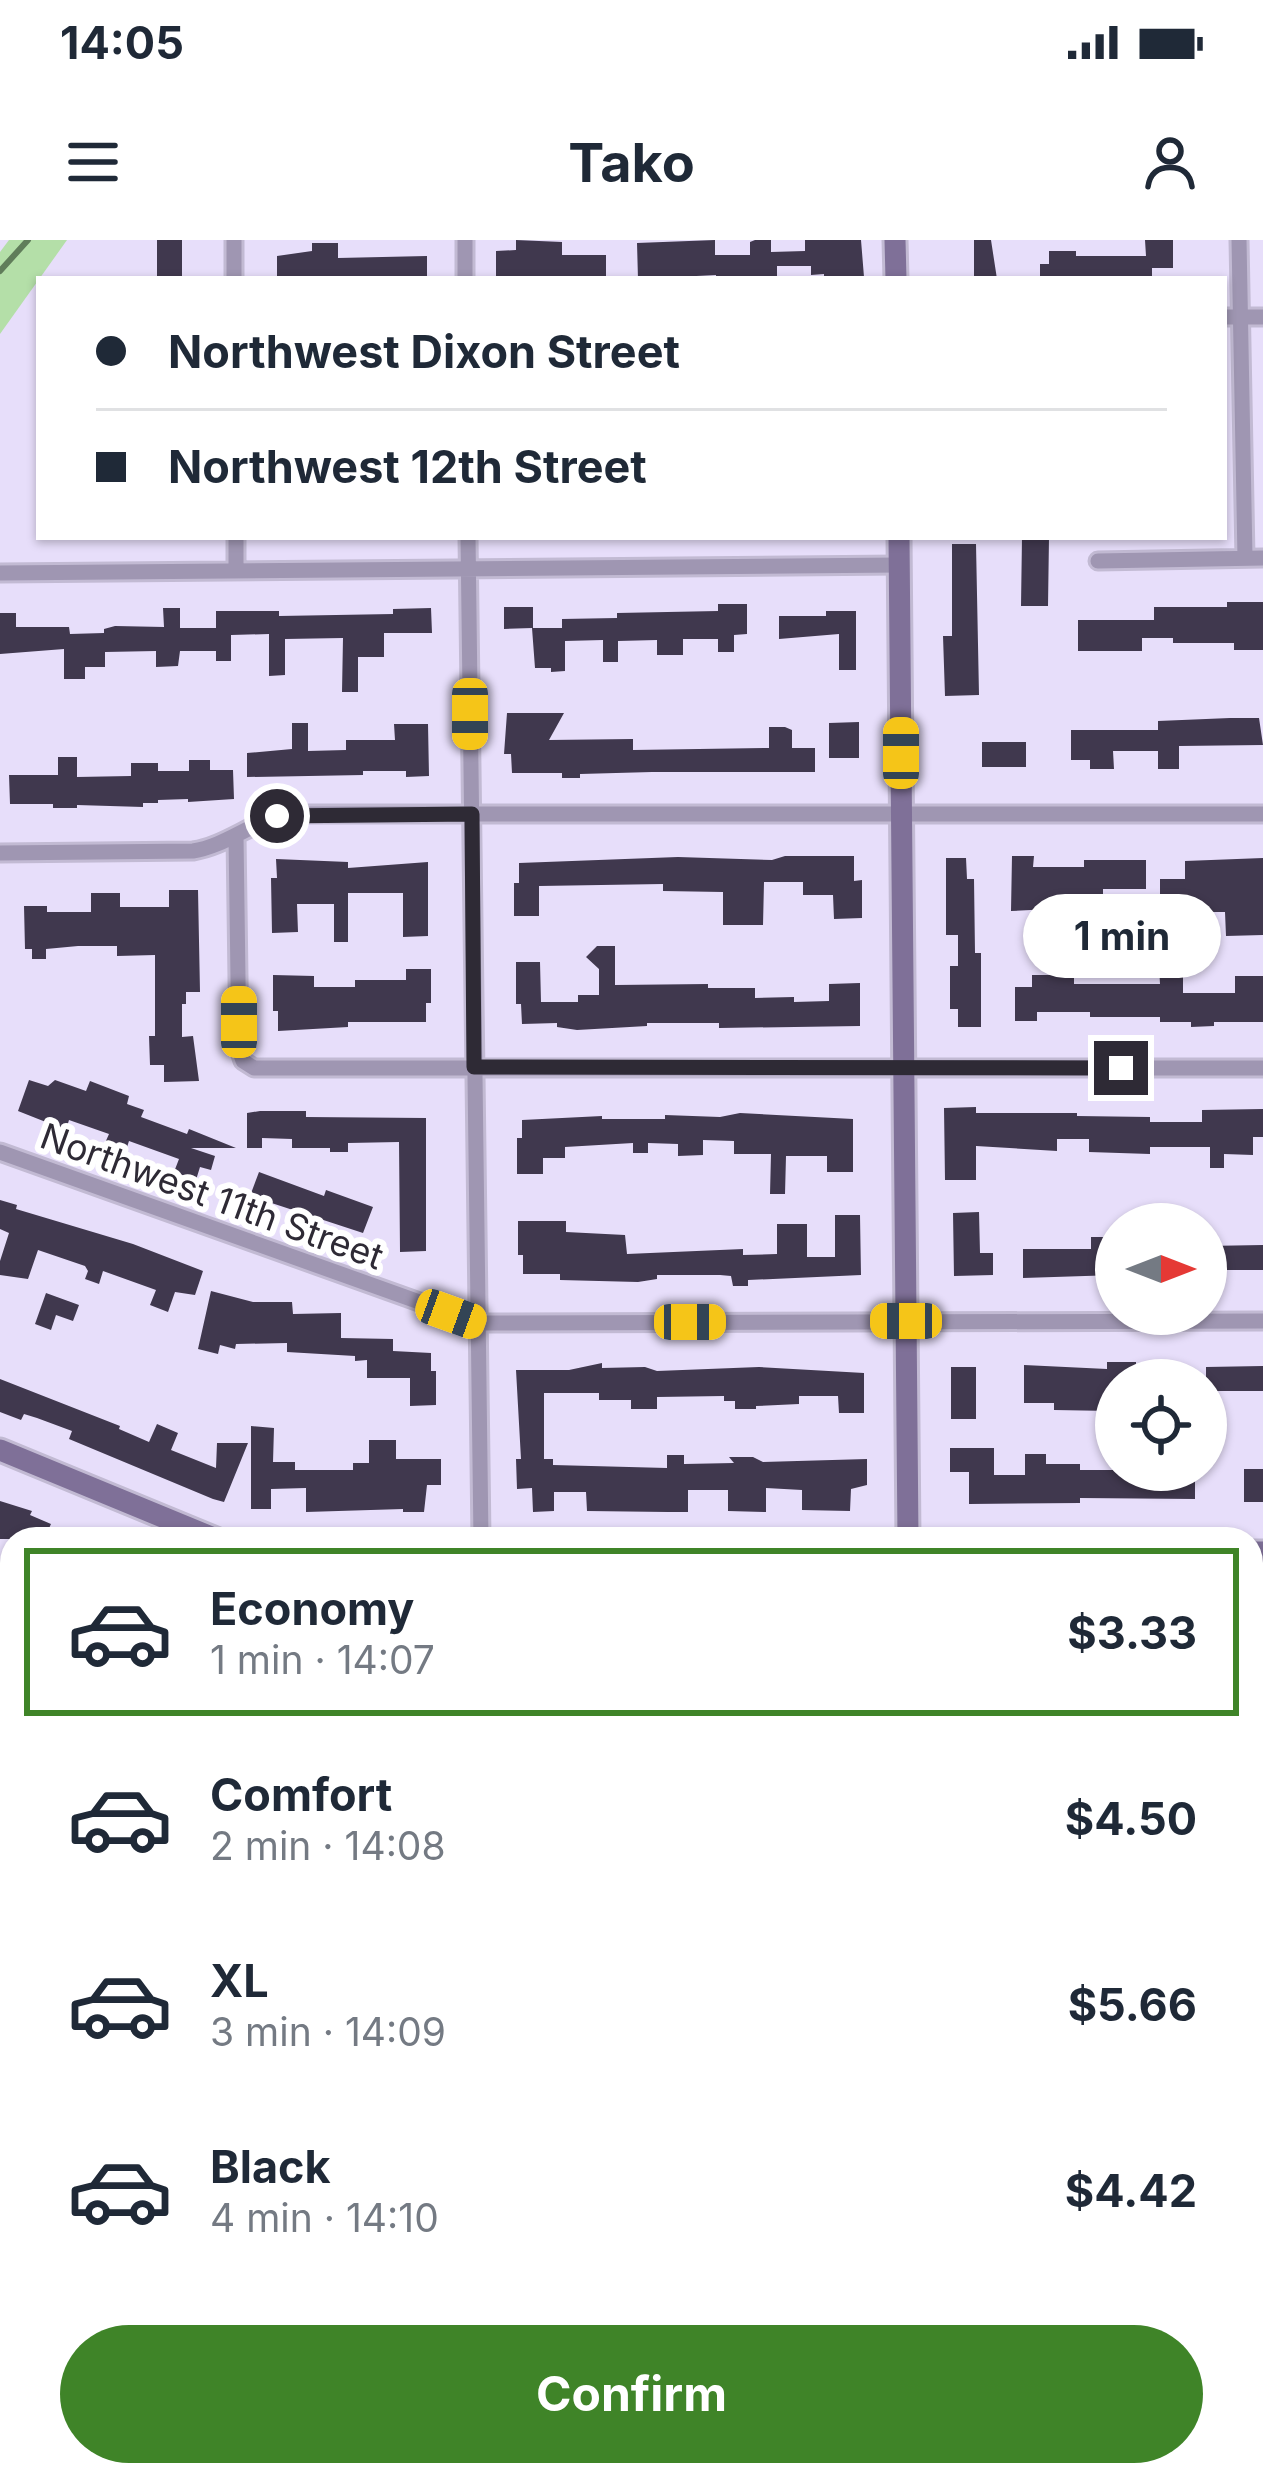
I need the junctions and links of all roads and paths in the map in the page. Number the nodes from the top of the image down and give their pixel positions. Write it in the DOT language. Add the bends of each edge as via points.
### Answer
graph roads {
  1 [pos="234,240"];
  2 [pos="465,240"];
  3 [pos="895,240"];
  4 [pos="1239,240"];
  5 [pos="234,276"];
  6 [pos="466,276"];
  7 [pos="896,276"];
  8 [pos="1232,317"];
  9 [pos="1263,317"];
  10 [pos="236,540"];
  11 [pos="468,540"];
  12 [pos="899,540"];
  13 [pos="1254,558"];
  14 [pos="1098,561"];
  15 [pos="899,565"];
  16 [pos="468,569"];
  17 [pos="236,572"];
  18 [pos="0,573"];
  19 [pos="472,814"];
  20 [pos="902,814"];
  21 [pos="1263,814"];
  22 [pos="236,836"];
  23 [pos="0,853"];
  24 [pos="474,1067"];
  25 [pos="904,1068"];
  26 [pos="1263,1068"];
  27 [pos="0,1152"];
  28 [pos="906,1321"];
  29 [pos="1263,1321"];
  30 [pos="478,1323"];
  31 [pos="0,1450"];
  32 [pos="187,1527"];
  33 [pos="481,1527"];
  34 [pos="908,1527"];
  1 -- 5 [label="street"];
  2 -- 6 [label="street"];
  3 -- 7 [label="main road"];
  4 -- 8 [label="street"];
  8 -- 9 [label="street"];
  8 -- 13 [label="street"];
  10 -- 17 [label="street"];
  11 -- 16 [label="street"];
  12 -- 15 [label="main road"];
  13 -- 14 [label="street"];
  15 -- 16 [label="street"];
  15 -- 20 [label="main road"];
  16 -- 17 [label="street"];
  16 -- 19 [label="street"];
  17 -- 18 [label="street"];
  19 -- 20 [label="street"];
  19 -- 22 [label="street" via="286,815"];
  19 -- 24 [label="street"];
  20 -- 21 [label="street"];
  20 -- 25 [label="main road"];
  22 -- 23 [label="street" via="193,851"];
  22 -- 24 [label="street" via="239,1049 248,1065"];
  24 -- 25 [label="street"];
  24 -- 30 [label="street"];
  25 -- 26 [label="street"];
  25 -- 28 [label="main road"];
  27 -- 30 [label="street, Northwest 11th Street"];
  28 -- 29 [label="street, Northwest 11th Street"];
  28 -- 30 [label="street, Northwest 11th Street"];
  28 -- 34 [label="main road"];
  30 -- 33 [label="street"];
  31 -- 32 [label="main road"];
}
